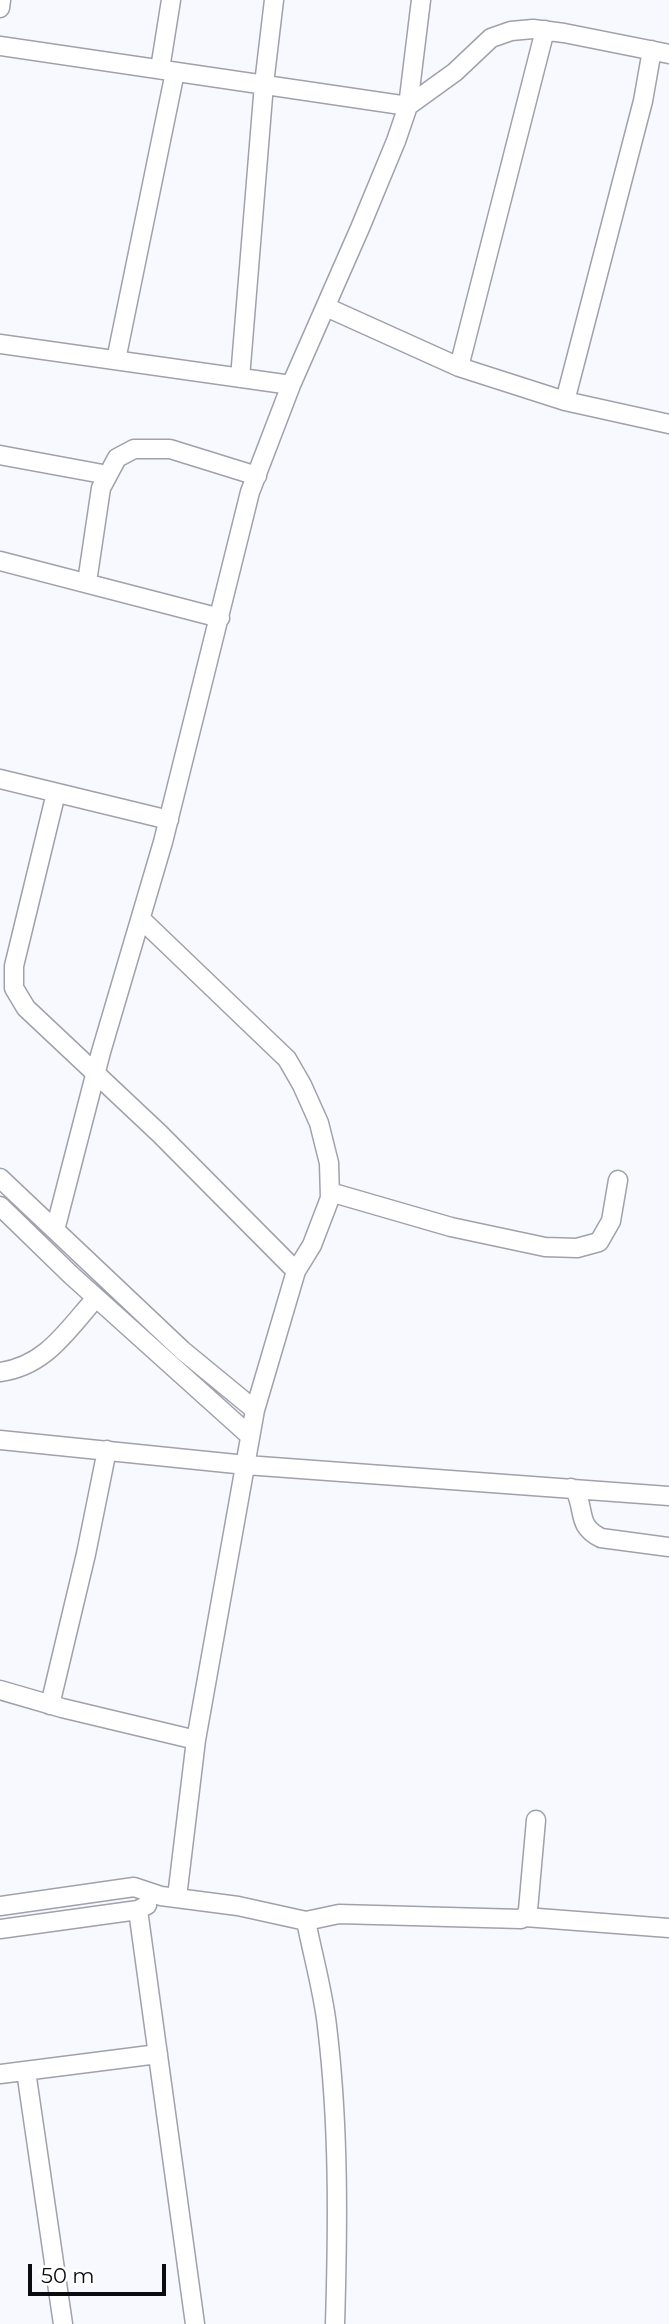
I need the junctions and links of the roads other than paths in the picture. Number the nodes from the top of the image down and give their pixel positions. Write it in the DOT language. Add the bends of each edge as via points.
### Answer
graph roads {
  1 [pos="1,0"];
  2 [pos="171,0"];
  3 [pos="274,0"];
  4 [pos="421,0"];
  5 [pos="0,8"];
  6 [pos="545,30"];
  7 [pos="0,46"];
  8 [pos="661,52"];
  9 [pos="167,70"];
  10 [pos="264,85"];
  11 [pos="408,106"];
  12 [pos="326,307"];
  13 [pos="0,344"];
  14 [pos="116,360"];
  15 [pos="459,367"];
  16 [pos="240,377"];
  17 [pos="291,385"];
  18 [pos="565,401"];
  19 [pos="669,424"];
  20 [pos="0,455"];
  21 [pos="108,475"];
  22 [pos="257,476"];
  23 [pos="0,561"];
  24 [pos="87,582"];
  25 [pos="220,618"];
  26 [pos="0,779"];
  27 [pos="56,793"];
  28 [pos="169,820"];
  29 [pos="141,919"];
  30 [pos="95,1075"];
  31 [pos="0,1178"];
  32 [pos="618,1180"];
  33 [pos="330,1192"];
  34 [pos="0,1206"];
  35 [pos="55,1230"];
  36 [pos="296,1271"];
  37 [pos="96,1298"];
  38 [pos="0,1372"];
  39 [pos="255,1410"];
  40 [pos="250,1436"];
  41 [pos="0,1440"];
  42 [pos="107,1450"];
  43 [pos="246,1465"];
  44 [pos="571,1488"];
  45 [pos="669,1496"];
  46 [pos="669,1547"];
  47 [pos="0,1690"];
  48 [pos="50,1705"];
  49 [pos="196,1740"];
  50 [pos="536,1820"];
  51 [pos="169,1896"];
  52 [pos="0,1906"];
  53 [pos="138,1910"];
  54 [pos="525,1917"];
  55 [pos="306,1921"];
  56 [pos="0,1928"];
  57 [pos="669,1928"];
  58 [pos="158,2054"];
  59 [pos="26,2071"];
  60 [pos="0,2074"];
  61 [pos="62,2324"];
  62 [pos="195,2324"];
  63 [pos="335,2324"];
  1 -- 5 [label="street"];
  2 -- 9 [label="street"];
  3 -- 10 [label="street"];
  4 -- 11 [label="street"];
  6 -- 8 [label="street"];
  6 -- 11 [label="street" via="510,31 491,38"];
  6 -- 15 [label="street"];
  7 -- 9 [label="street"];
  8 -- 18 [label="street" via="643,101"];
  9 -- 10 [label="street"];
  9 -- 14 [label="street"];
  10 -- 11 [label="street"];
  10 -- 16 [label="street"];
  11 -- 12 [label="street"];
  12 -- 15 [label="street"];
  12 -- 17 [label="street"];
  13 -- 14 [label="street"];
  14 -- 16 [label="street"];
  15 -- 18 [label="street"];
  16 -- 17 [label="street"];
  17 -- 22 [label="street"];
  18 -- 19 [label="street"];
  20 -- 21 [label="street"];
  21 -- 22 [label="street" via="117,458 134,449 170,449"];
  21 -- 24 [label="street" via="101,488"];
  22 -- 25 [label="street"];
  23 -- 24 [label="street"];
  24 -- 25 [label="street"];
  25 -- 28 [label="street"];
  26 -- 27 [label="street"];
  27 -- 28 [label="street"];
  27 -- 30 [label="street" via="13,966 14,988 26,1008"];
  28 -- 29 [label="street"];
  29 -- 30 [label="street"];
  29 -- 33 [label="street" via="287,1059 319,1123 329,1163"];
  30 -- 35 [label="street"];
  30 -- 36 [label="street"];
  31 -- 35 [label="street"];
  32 -- 33 [label="street" via="611,1221 599,1242 577,1248 545,1247 464,1230"];
  33 -- 36 [label="street" via="312,1245"];
  34 -- 37 [label="street"];
  35 -- 39 [label="street" via="182,1350"];
  36 -- 39 [label="street"];
  37 -- 38 [label="street" via="46,1354 18,1370"];
  37 -- 40 [label="street"];
  39 -- 40 [label="street"];
  40 -- 43 [label="street"];
  41 -- 42 [label="street"];
  42 -- 43 [label="street"];
  42 -- 48 [label="street"];
  43 -- 44 [label="street"];
  43 -- 49 [label="street"];
  44 -- 45 [label="street"];
  44 -- 46 [label="street" via="580,1499 583,1522 591,1534"];
  47 -- 48 [label="street"];
  48 -- 49 [label="street"];
  49 -- 51 [label="street"];
  50 -- 54 [label="street"];
  51 -- 52 [label="street" via="134,1887"];
  51 -- 53 [label="street"];
  51 -- 55 [label="street"];
  53 -- 56 [label="street"];
  53 -- 58 [label="street"];
  54 -- 55 [label="street" via="339,1914"];
  54 -- 57 [label="street"];
  55 -- 63 [label="street" via="327,2024 337,2135"];
  58 -- 59 [label="street"];
  58 -- 62 [label="street"];
  59 -- 60 [label="street"];
  59 -- 61 [label="street"];
}
